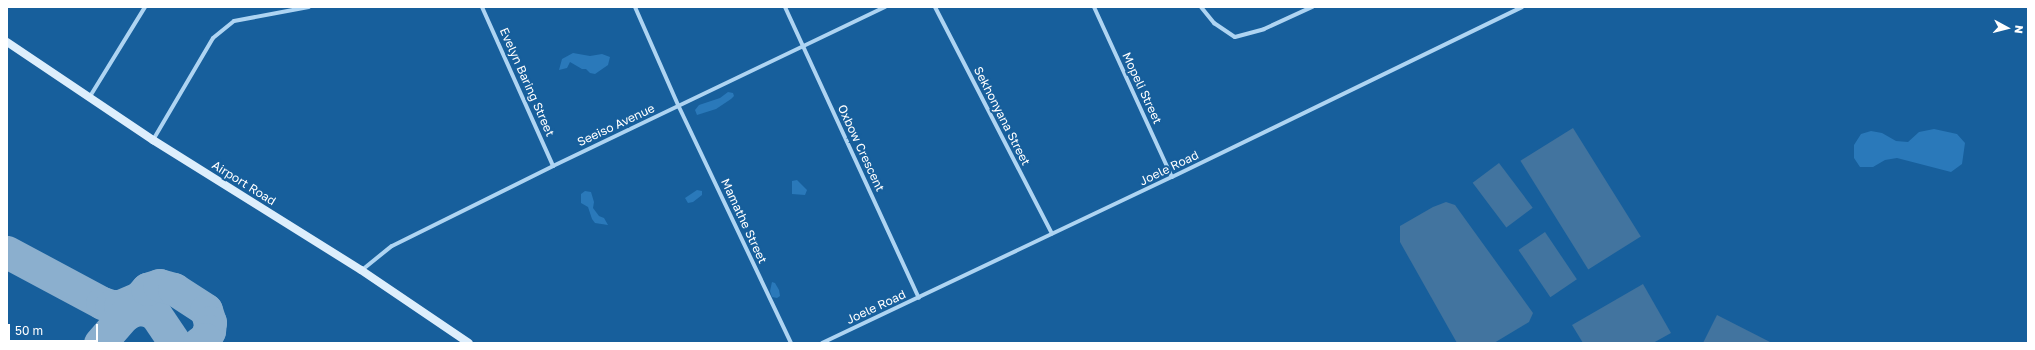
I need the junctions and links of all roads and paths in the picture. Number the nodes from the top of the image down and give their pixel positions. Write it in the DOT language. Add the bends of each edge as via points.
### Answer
graph roads {
  1 [pos="146,7"];
  2 [pos="309,7"];
  3 [pos="482,7"];
  4 [pos="635,7"];
  5 [pos="785,7"];
  6 [pos="885,7"];
  7 [pos="935,7"];
  8 [pos="1094,7"];
  9 [pos="1201,7"];
  10 [pos="1312,7"];
  11 [pos="1522,7"];
  12 [pos="7,42"];
  13 [pos="804,47"];
  14 [pos="89,98"];
  15 [pos="679,107"];
  16 [pos="153,140"];
  17 [pos="553,166"];
  18 [pos="1172,177"];
  19 [pos="1052,234"];
  20 [pos="362,270"];
  21 [pos="919,298"];
  22 [pos="469,343"];
  23 [pos="791,343"];
  24 [pos="822,343"];
  1 -- 14 [label="street"];
  2 -- 16 [label="street" via="234,21 213,38"];
  3 -- 17 [label="street, Evelyn Baring Street"];
  4 -- 15 [label="street"];
  5 -- 13 [label="street, Oxbow Crescent"];
  6 -- 13 [label="street, Seeiso Avenue"];
  7 -- 19 [label="street, Sekhonyana Street"];
  8 -- 18 [label="street, Mopeli Street"];
  9 -- 10 [label="street" via="1214,23 1235,37 1264,29"];
  11 -- 18 [label="street, Joele Road"];
  12 -- 14 [label="main road, Airport Road"];
  13 -- 15 [label="street, Seeiso Avenue"];
  13 -- 21 [label="street, Oxbow Crescent"];
  14 -- 16 [label="main road, Airport Road"];
  15 -- 17 [label="street, Seeiso Avenue"];
  15 -- 23 [label="street, Mamathe Street"];
  16 -- 20 [label="main road, Airport Road"];
  17 -- 20 [label="street, Seeiso Avenue" via="392,246"];
  18 -- 19 [label="street, Joele Road"];
  19 -- 21 [label="street, Joele Road"];
  20 -- 22 [label="main road, Airport Road"];
  21 -- 24 [label="street, Joele Road"];
}
